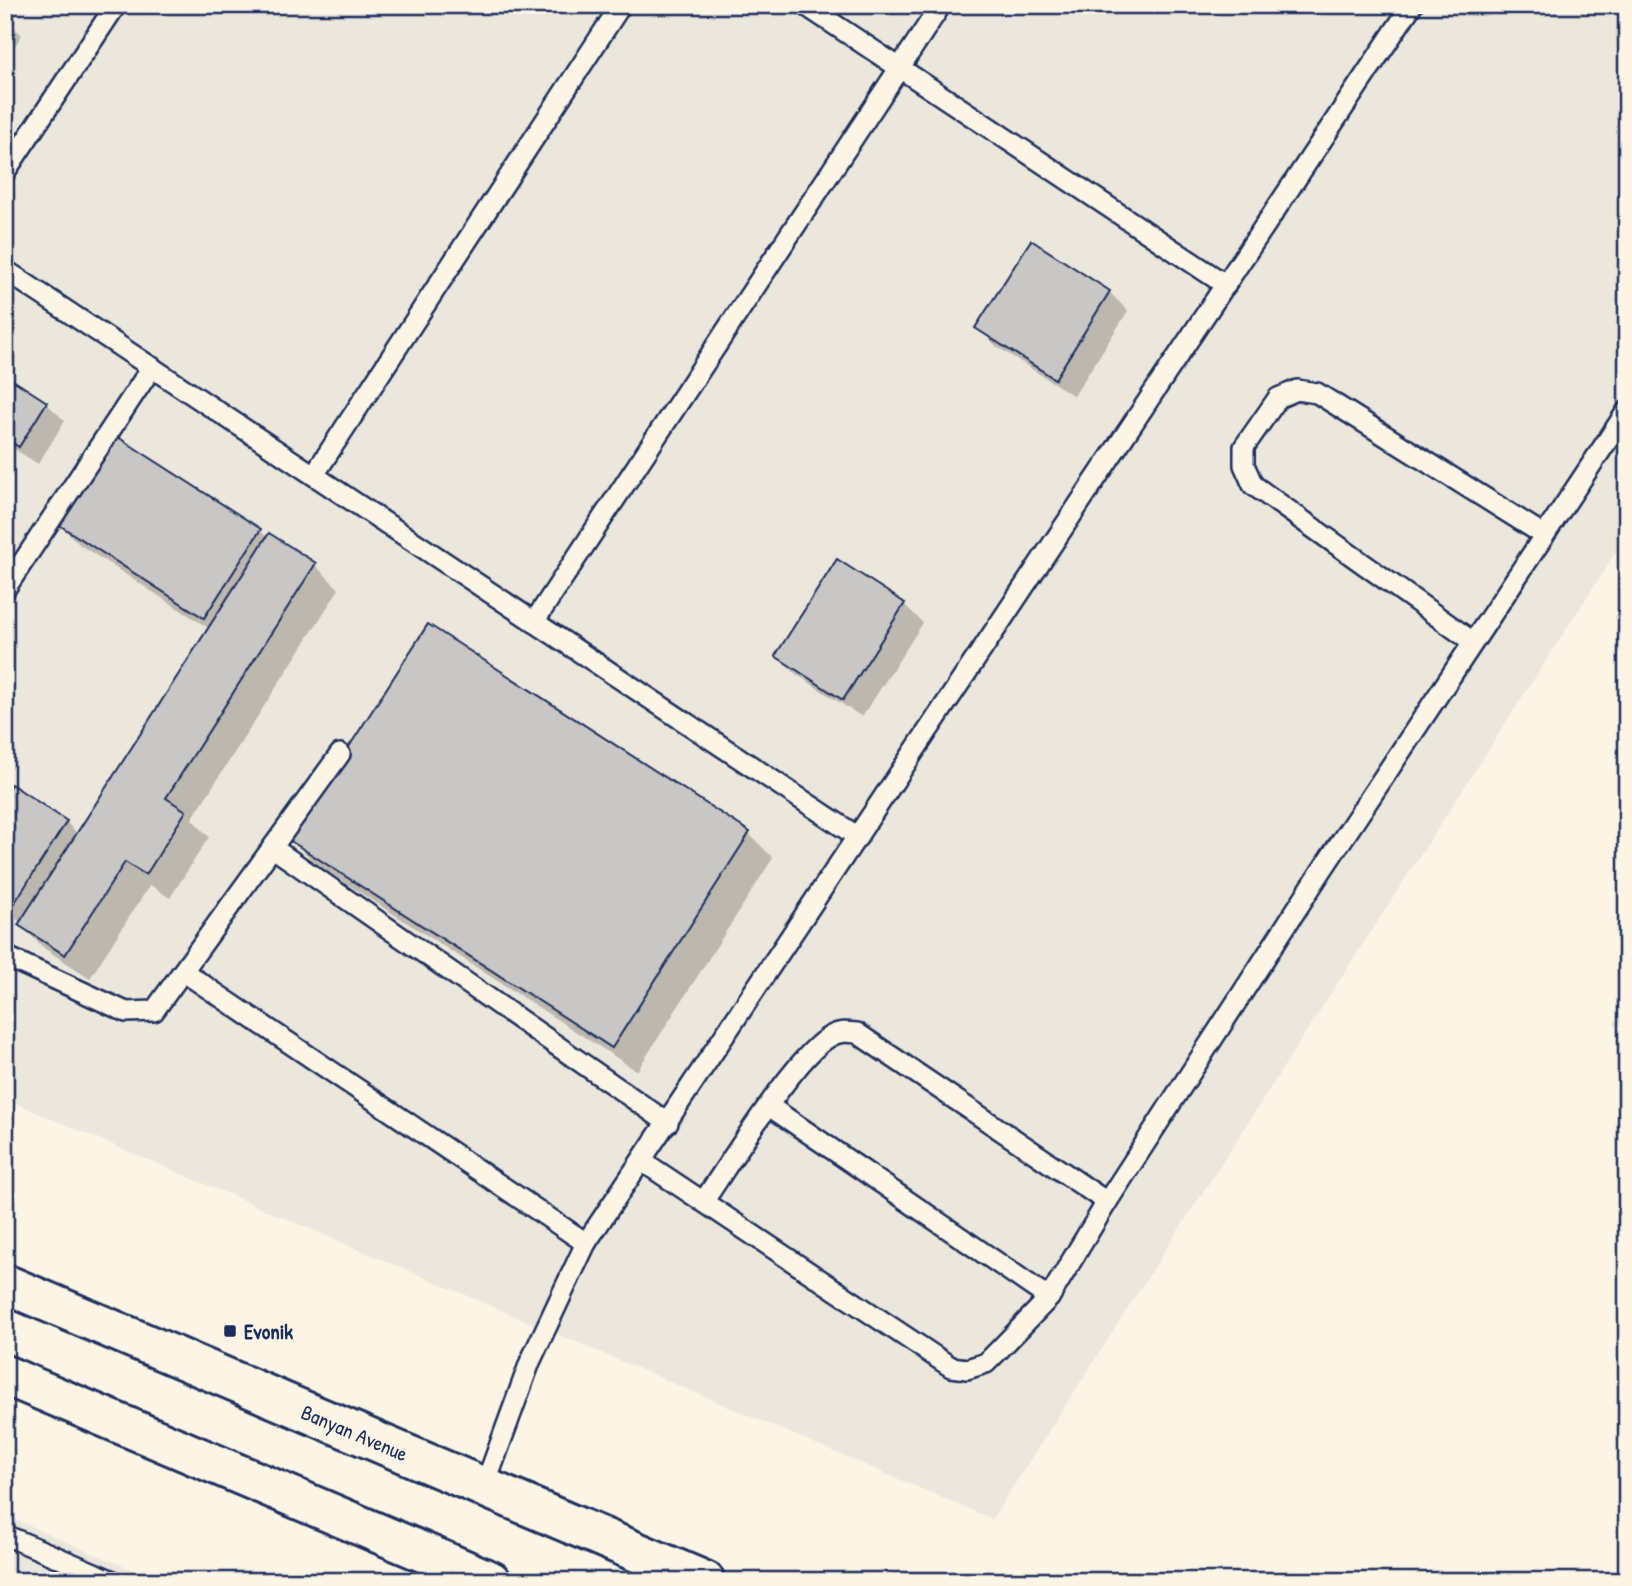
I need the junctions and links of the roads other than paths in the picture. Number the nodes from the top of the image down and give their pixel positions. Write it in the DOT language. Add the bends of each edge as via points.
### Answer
graph roads {
  1 [pos="116,5"];
  2 [pos="621,5"];
  3 [pos="805,5"];
  4 [pos="941,5"];
  5 [pos="1412,5"];
  6 [pos="899,68"];
  7 [pos="5,172"];
  8 [pos="5,270"];
  9 [pos="1226,285"];
  10 [pos="152,367"];
  11 [pos="1627,411"];
  12 [pos="314,475"];
  13 [pos="1544,536"];
  14 [pos="5,589"];
  15 [pos="534,622"];
  16 [pos="1473,642"];
  17 [pos="340,754"];
  18 [pos="858,837"];
  19 [pos="273,848"];
  20 [pos="5,956"];
  21 [pos="184,972"];
  22 [pos="769,1106"];
  23 [pos="668,1122"];
  24 [pos="642,1161"];
  25 [pos="703,1202"];
  26 [pos="1107,1202"];
  27 [pos="586,1243"];
  28 [pos="5,1284"];
  29 [pos="1049,1298"];
  30 [pos="5,1375"];
  31 [pos="485,1485"];
  32 [pos="5,1535"];
  33 [pos="113,1581"];
  34 [pos="491,1581"];
  35 [pos="705,1581"];
  1 -- 7 [label="lane"];
  2 -- 12 [label="lane"];
  3 -- 6 [label="lane"];
  4 -- 6 [label="lane"];
  5 -- 9 [label="lane"];
  6 -- 9 [label="lane"];
  6 -- 15 [label="lane"];
  8 -- 10 [label="lane"];
  9 -- 18 [label="lane"];
  10 -- 12 [label="lane"];
  10 -- 14 [label="lane"];
  11 -- 13 [label="lane"];
  12 -- 15 [label="lane"];
  13 -- 16 [label="lane"];
  13 -- 16 [label="lane" via="1317,393 1297,390 1278,398 1244,447 1244,466 1254,485"];
  15 -- 18 [label="lane"];
  16 -- 26 [label="lane"];
  17 -- 19 [label="lane"];
  18 -- 23 [label="lane"];
  19 -- 21 [label="lane"];
  19 -- 23 [label="lane"];
  20 -- 21 [label="lane" via="127,1012 154,1012"];
  21 -- 27 [label="lane"];
  22 -- 25 [label="lane"];
  22 -- 26 [label="lane" via="818,1044 842,1032 857,1032"];
  22 -- 29 [label="lane"];
  23 -- 24 [label="lane"];
  24 -- 25 [label="lane"];
  24 -- 27 [label="lane"];
  25 -- 29 [label="lane" via="951,1367 967,1369 986,1363"];
  26 -- 29 [label="lane"];
  27 -- 31 [label="lane" via="530,1362"];
  28 -- 31 [label="street, Banyan Avenue"];
  30 -- 34 [label="street"];
  31 -- 35 [label="street, Banyan Avenue"];
  32 -- 33 [label="lane"];
}
